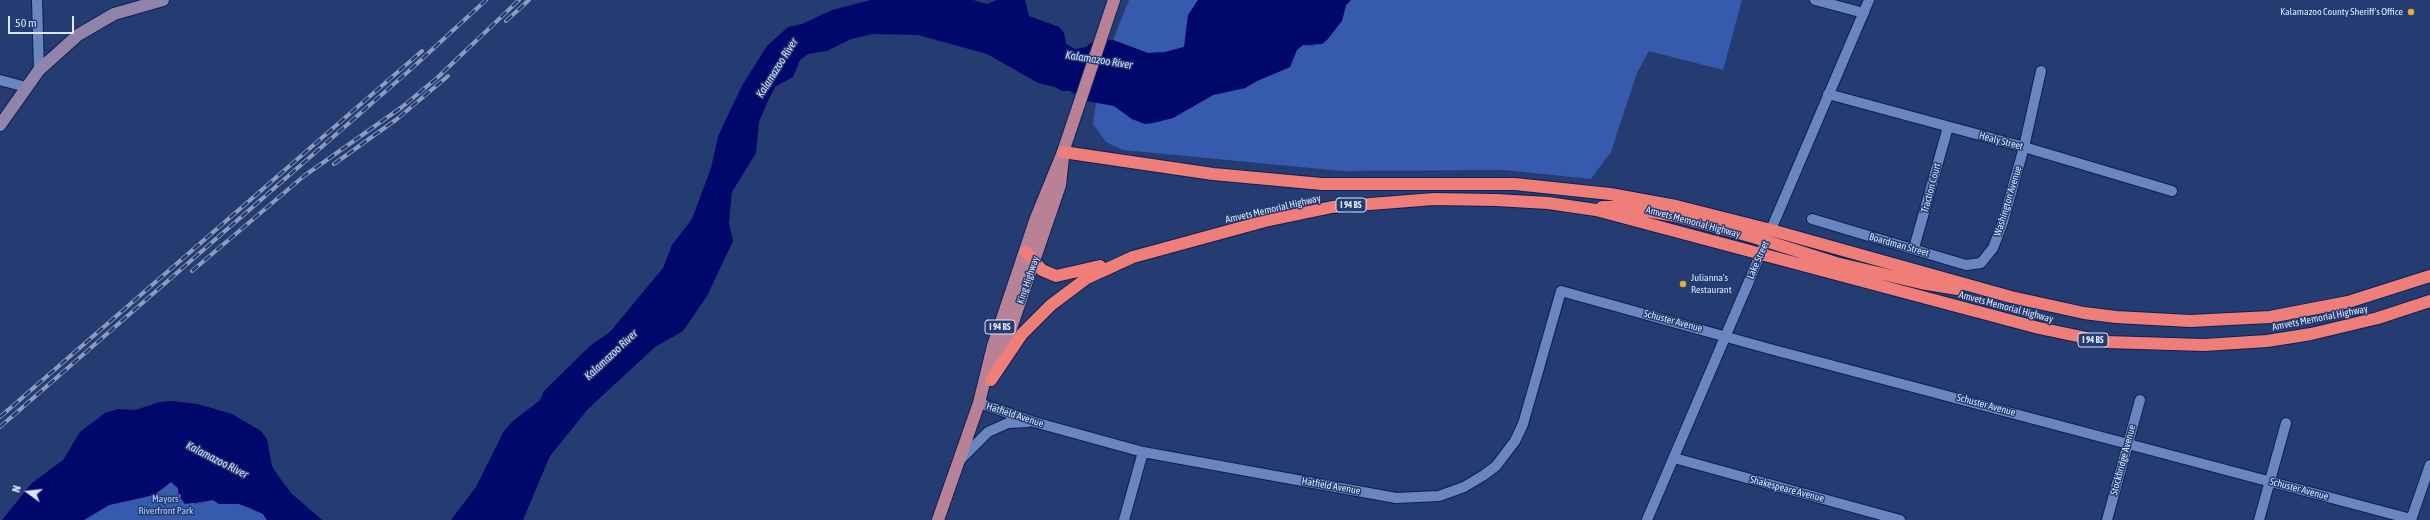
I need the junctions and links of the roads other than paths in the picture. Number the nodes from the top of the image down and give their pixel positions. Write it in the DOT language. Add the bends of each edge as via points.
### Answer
graph roads {
  1 [pos="37,0"];
  2 [pos="163,0"];
  3 [pos="1114,0"];
  4 [pos="1815,0"];
  5 [pos="1869,0"];
  6 [pos="1864,13"];
  7 [pos="39,70"];
  8 [pos="2041,71"];
  9 [pos="0,80"];
  10 [pos="26,87"];
  11 [pos="1828,94"];
  12 [pos="0,125"];
  13 [pos="1948,127"];
  14 [pos="2024,147"];
  15 [pos="1063,152"];
  16 [pos="2172,191"];
  17 [pos="1596,210"];
  18 [pos="1812,220"];
  19 [pos="1769,236"];
  20 [pos="1914,248"];
  21 [pos="1026,252"];
  22 [pos="1762,253"];
  23 [pos="1133,257"];
  24 [pos="1986,260"];
  25 [pos="1034,263"];
  26 [pos="2430,276"];
  27 [pos="1561,291"];
  28 [pos="2430,301"];
  29 [pos="1724,335"];
  30 [pos="991,380"];
  31 [pos="2140,400"];
  32 [pos="979,403"];
  33 [pos="1034,422"];
  34 [pos="2286,423"];
  35 [pos="2128,443"];
  36 [pos="1143,452"];
  37 [pos="1674,458"];
  38 [pos="958,462"];
  39 [pos="2430,465"];
  40 [pos="2270,481"];
  41 [pos="2411,519"];
  42 [pos="938,520"];
  43 [pos="1124,520"];
  44 [pos="1647,520"];
  45 [pos="1900,520"];
  46 [pos="2107,520"];
  47 [pos="2259,520"];
  1 -- 7 [label="street"];
  2 -- 7 [label="street" via="132,7 98,22 67,44"];
  3 -- 15 [label="main road, King Highway"];
  4 -- 6 [label="street"];
  5 -- 6 [label="street, Lake Street"];
  6 -- 11 [label="street, Lake Street"];
  7 -- 10 [label="street"];
  8 -- 14 [label="street, Washington Avenue"];
  9 -- 10 [label="street"];
  10 -- 12 [label="street"];
  11 -- 13 [label="street, Healy Street"];
  11 -- 19 [label="street, Lake Street"];
  13 -- 14 [label="street, Healy Street"];
  13 -- 20 [label="street, Traction Court"];
  14 -- 16 [label="street, Healy Street"];
  14 -- 24 [label="street, Washington Avenue" via="2001,227"];
  15 -- 19 [label="highway, Amvets Memorial Highway / I 94 BS" via="1212,174 1322,184 1548,186 1676,206"];
  15 -- 21 [label="main road, King Highway / I 94 BS" via="1036,218"];
  15 -- 25 [label="main road, King Highway / I 94 BS" via="1060,185"];
  17 -- 19 [label="highway" via="1605,205 1659,212"];
  17 -- 22 [label="highway, Amvets Memorial Highway / I 94 BS"];
  17 -- 23 [label="highway, Amvets Memorial Highway / I 94 BS" via="1564,204 1496,200 1434,199 1360,204 1265,221"];
  18 -- 20 [label="street, Boardman Street"];
  19 -- 22 [label="street, Lake Street"];
  19 -- 26 [label="highway, Amvets Memorial Highway" via="1836,263 1921,283 1960,289 1974,287 2084,313 2148,320 2190,321 2270,317 2317,309 2381,293"];
  20 -- 24 [label="street, Boardman Street" via="1966,265 1976,265"];
  21 -- 25 [label="highway, I 94 BS"];
  21 -- 32 [label="main road, King Highway / I 94 BS" via="994,346"];
  22 -- 28 [label="highway, Amvets Memorial Highway / I 94 BS" via="2039,328 2106,342 2204,345 2267,341 2311,334 2378,318"];
  22 -- 29 [label="street, Lake Street"];
  23 -- 25 [label="highway, I 94 BS" via="1064,275 1049,274"];
  23 -- 30 [label="highway, Amvets Memorial Highway / I 94 BS" via="1086,278 1051,305 1022,334"];
  25 -- 30 [label="main road, King Highway / I 94 BS"];
  27 -- 29 [label="street, Schuster Avenue"];
  27 -- 36 [label="street, Hatfield Avenue" via="1523,424 1515,441 1496,466 1472,483 1450,492 1424,498 1396,498"];
  29 -- 35 [label="street, Schuster Avenue"];
  29 -- 37 [label="street, Lake Street"];
  30 -- 32 [label="main road, King Highway / I 94 BS"];
  31 -- 35 [label="street, Stockbridge Avenue"];
  32 -- 33 [label="street, Hatfield Avenue"];
  32 -- 38 [label="main road, King Highway / I 94 BS"];
  33 -- 36 [label="street, Hatfield Avenue"];
  33 -- 38 [label="street" via="1008,424 994,429 980,438"];
  34 -- 40 [label="street"];
  35 -- 40 [label="street, Schuster Avenue"];
  35 -- 46 [label="street, Stockbridge Avenue"];
  36 -- 43 [label="street"];
  37 -- 44 [label="street, Lake Street"];
  37 -- 45 [label="street, Shakespeare Avenue"];
  38 -- 42 [label="main road, King Highway / I 94 BS"];
  39 -- 41 [label="street"];
  40 -- 41 [label="street, Schuster Avenue"];
  40 -- 47 [label="street"];
}
